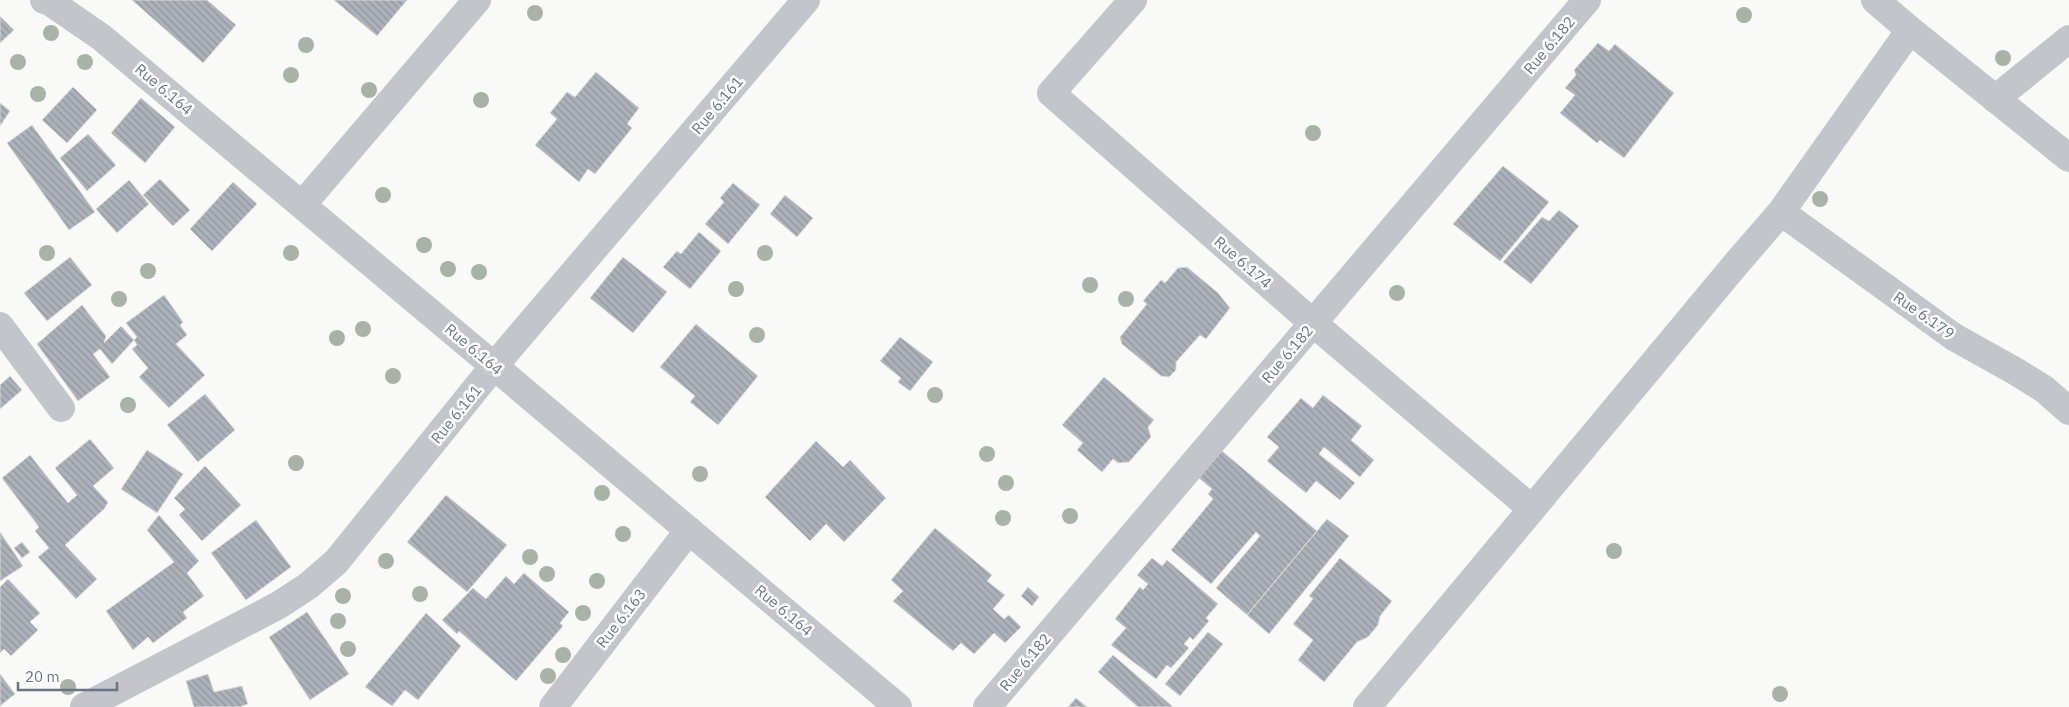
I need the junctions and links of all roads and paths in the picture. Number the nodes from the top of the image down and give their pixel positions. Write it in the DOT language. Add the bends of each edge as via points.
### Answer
graph roads {
  1 [pos="477,0"];
  2 [pos="806,0"];
  3 [pos="1133,0"];
  4 [pos="1586,0"];
  5 [pos="1875,0"];
  6 [pos="49,1"];
  7 [pos="1910,30"];
  8 [pos="2069,39"];
  9 [pos="1995,99"];
  10 [pos="2069,158"];
  11 [pos="302,205"];
  12 [pos="1781,212"];
  13 [pos="1313,323"];
  14 [pos="0,326"];
  15 [pos="494,366"];
  16 [pos="61,408"];
  17 [pos="2069,411"];
  18 [pos="1532,509"];
  19 [pos="689,530"];
  20 [pos="84,707"];
  21 [pos="553,707"];
  22 [pos="898,707"];
  23 [pos="987,707"];
  24 [pos="1367,707"];
  1 -- 11 [label="street"];
  2 -- 15 [label="street, Rue 6.161"];
  3 -- 13 [label="street, Rue 6.174" via="1051,93"];
  4 -- 13 [label="street, Rue 6.182"];
  5 -- 7 [label="street"];
  6 -- 11 [label="street, Rue 6.164" via="101,37"];
  7 -- 9 [label="street"];
  7 -- 12 [label="street"];
  8 -- 9 [label="street"];
  9 -- 10 [label="street"];
  11 -- 15 [label="street, Rue 6.164"];
  12 -- 17 [label="street, Rue 6.179" via="1954,337 2044,389"];
  12 -- 18 [label="street"];
  13 -- 18 [label="street, Rue 6.174"];
  13 -- 23 [label="street, Rue 6.182"];
  14 -- 16 [label="street"];
  15 -- 19 [label="street, Rue 6.164"];
  15 -- 20 [label="street, Rue 6.161" via="336,562 308,586 279,605"];
  18 -- 24 [label="street"];
  19 -- 21 [label="street, Rue 6.163"];
  19 -- 22 [label="street, Rue 6.164"];
}
